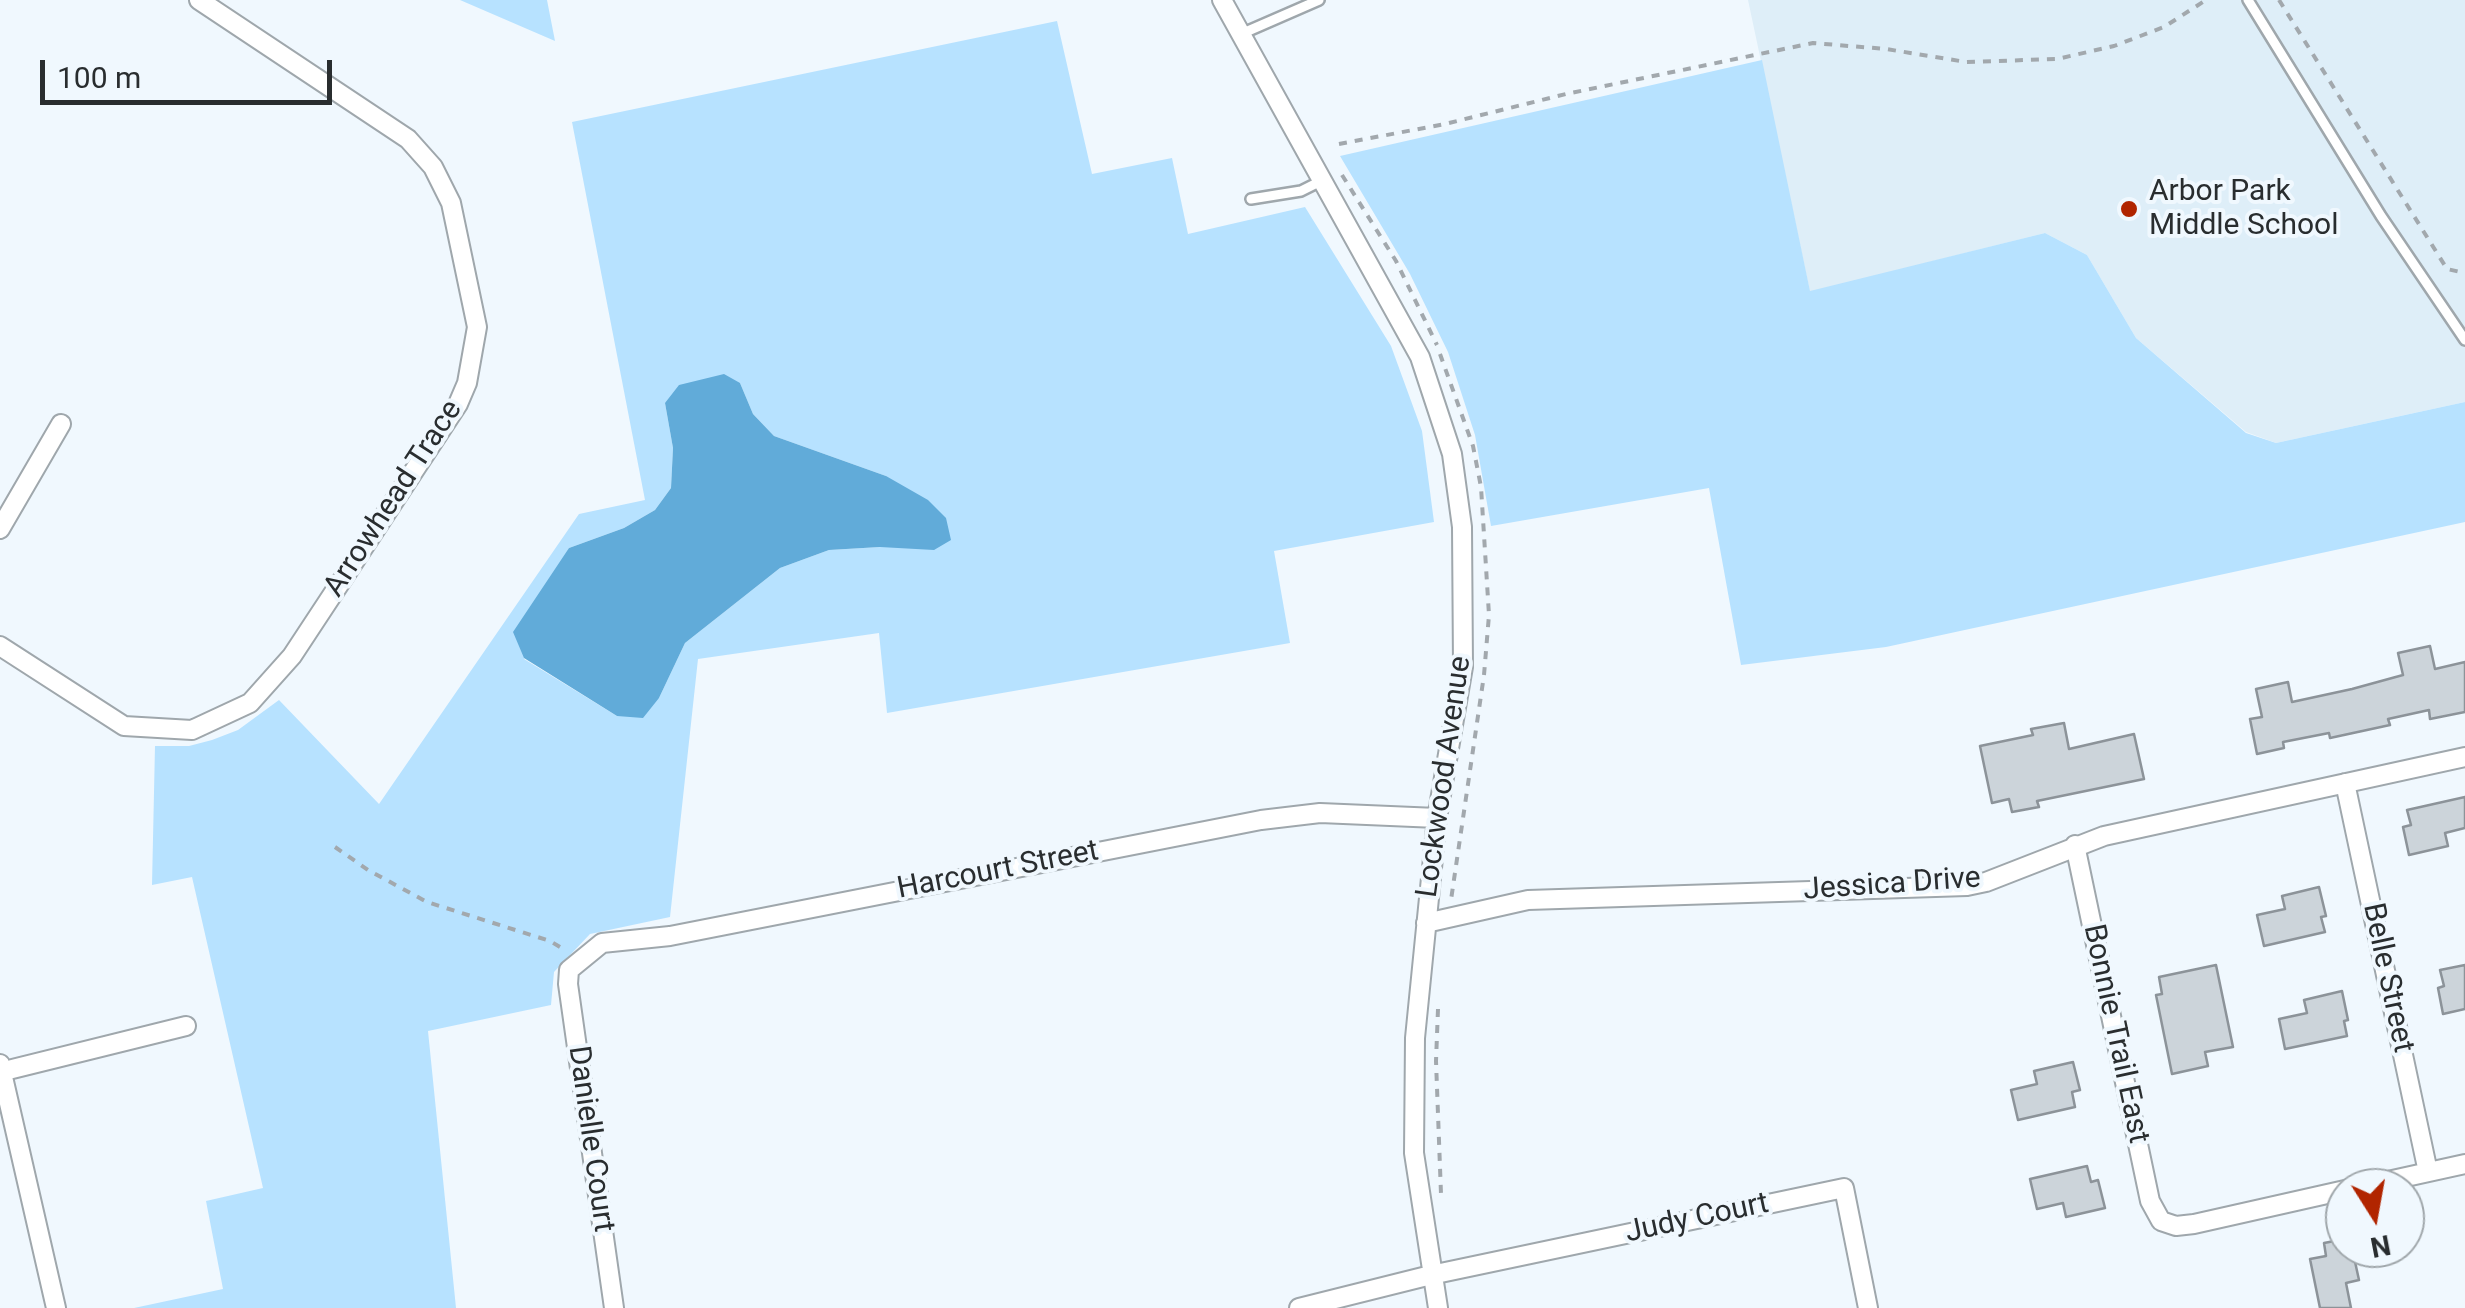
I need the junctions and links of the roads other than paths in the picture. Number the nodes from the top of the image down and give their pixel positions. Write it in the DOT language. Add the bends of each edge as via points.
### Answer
graph roads {
  1 [pos="198,0"];
  2 [pos="1222,0"];
  3 [pos="1320,0"];
  4 [pos="2248,0"];
  5 [pos="1241,34"];
  6 [pos="1320,181"];
  7 [pos="1251,199"];
  8 [pos="2465,340"];
  9 [pos="62,424"];
  10 [pos="0,529"];
  11 [pos="0,646"];
  12 [pos="2465,757"];
  13 [pos="2346,783"];
  14 [pos="1438,818"];
  15 [pos="2075,845"];
  16 [pos="1426,923"];
  17 [pos="576,965"];
  18 [pos="186,1026"];
  19 [pos="1,1069"];
  20 [pos="2465,1164"];
  21 [pos="2428,1172"];
  22 [pos="2425,1173"];
  23 [pos="2325,1195"];
  24 [pos="1431,1276"];
  25 [pos="56,1308"];
  26 [pos="614,1308"];
  27 [pos="1299,1308"];
  28 [pos="1438,1308"];
  29 [pos="1868,1308"];
  1 -- 11 [label="street, Arrowhead Trace" via="408,139 434,167 451,204 473,306 475,348 467,383 292,656 250,704 192,730 124,726"];
  2 -- 5 [label="street, Lockwood Avenue"];
  3 -- 5 [label="lane"];
  4 -- 8 [label="lane"];
  5 -- 6 [label="street, Lockwood Avenue"];
  6 -- 7 [label="lane"];
  6 -- 14 [label="street, Lockwood Avenue" via="1420,357 1452,454 1462,527 1464,667"];
  9 -- 10 [label="street"];
  12 -- 13 [label="street, Jessica Drive"];
  13 -- 15 [label="street, Jessica Drive"];
  13 -- 21 [label="street, Belle Street"];
  14 -- 16 [label="street, Lockwood Avenue"];
  14 -- 17 [label="street, Harcourt Street" via="1320,813 1261,820 670,936 602,943"];
  15 -- 16 [label="street, Jessica Drive" via="1968,886 1528,900"];
  15 -- 23 [label="street, Bonnie Trail East" via="2150,1200 2161,1221 2194,1224"];
  16 -- 24 [label="street, Lockwood Avenue" via="1414,1038 1414,1153"];
  17 -- 26 [label="street, Danielle Court" via="568,984"];
  18 -- 19 [label="street"];
  19 -- 25 [label="street"];
  20 -- 21 [label="street"];
  21 -- 22 [label="street"];
  24 -- 27 [label="street"];
  24 -- 28 [label="street, Lockwood Avenue"];
  24 -- 29 [label="street, Judy Court" via="1844,1188"];
}
